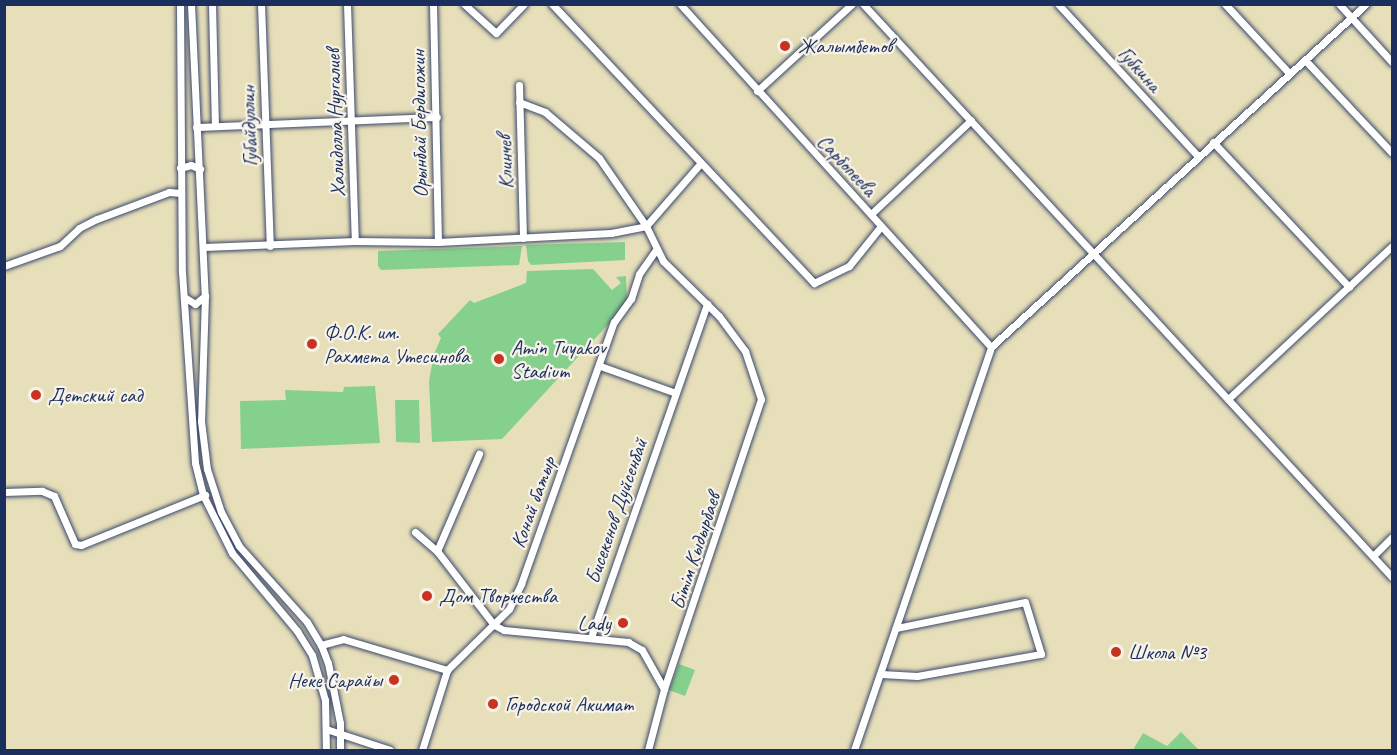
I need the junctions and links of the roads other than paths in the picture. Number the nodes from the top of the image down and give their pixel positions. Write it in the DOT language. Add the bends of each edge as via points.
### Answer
graph roads {
  1 [pos="180,4"];
  2 [pos="191,4"];
  3 [pos="212,4"];
  4 [pos="261,4"];
  5 [pos="347,4"];
  6 [pos="433,4"];
  7 [pos="464,4"];
  8 [pos="524,4"];
  9 [pos="552,4"];
  10 [pos="680,4"];
  11 [pos="852,4"];
  12 [pos="863,4"];
  13 [pos="1058,4"];
  14 [pos="1225,4"];
  15 [pos="1339,4"];
  16 [pos="1366,4"];
  17 [pos="1351,17"];
  18 [pos="1305,60"];
  19 [pos="1392,62"];
  20 [pos="1289,73"];
  21 [pos="519,85"];
  22 [pos="757,91"];
  23 [pos="519,102"];
  24 [pos="436,117"];
  25 [pos="971,120"];
  26 [pos="352,121"];
  27 [pos="265,125"];
  28 [pos="215,126"];
  29 [pos="196,127"];
  30 [pos="1213,142"];
  31 [pos="1392,153"];
  32 [pos="1198,156"];
  33 [pos="699,165"];
  34 [pos="180,168"];
  35 [pos="200,169"];
  36 [pos="181,193"];
  37 [pos="871,214"];
  38 [pos="646,226"];
  39 [pos="881,226"];
  40 [pos="523,238"];
  41 [pos="355,241"];
  42 [pos="438,242"];
  43 [pos="270,246"];
  44 [pos="1392,246"];
  45 [pos="204,247"];
  46 [pos="656,250"];
  47 [pos="1095,254"];
  48 [pos="4,266"];
  49 [pos="1349,287"];
  50 [pos="205,296"];
  51 [pos="184,297"];
  52 [pos="707,304"];
  53 [pos="991,347"];
  54 [pos="600,366"];
  55 [pos="673,392"];
  56 [pos="1228,399"];
  57 [pos="479,454"];
  58 [pos="4,492"];
  59 [pos="213,492"];
  60 [pos="203,495"];
  61 [pos="415,532"];
  62 [pos="1392,537"];
  63 [pos="436,551"];
  64 [pos="1373,556"];
  65 [pos="1392,577"];
  66 [pos="494,626"];
  67 [pos="896,628"];
  68 [pos="591,637"];
  69 [pos="321,645"];
  70 [pos="447,670"];
  71 [pos="881,674"];
  72 [pos="664,688"];
  73 [pos="326,729"];
  74 [pos="340,734"];
  75 [pos="328,750"];
  76 [pos="340,750"];
  77 [pos="390,750"];
  78 [pos="422,750"];
  79 [pos="648,750"];
  80 [pos="854,750"];
  1 -- 34 [label="street"];
  2 -- 29 [label="street"];
  3 -- 28 [label="street"];
  4 -- 27 [label="street, Губайдуллин"];
  5 -- 26 [label="street, Халидолла Нургалиев"];
  6 -- 24 [label="street, Орынбай Бердигожин"];
  7 -- 8 [label="street" via="496,33"];
  9 -- 33 [label="street"];
  10 -- 22 [label="street, Сарбопеева"];
  11 -- 22 [label="street"];
  12 -- 25 [label="street"];
  13 -- 32 [label="street, Губкина"];
  14 -- 20 [label="street"];
  15 -- 17 [label="street"];
  16 -- 17 [label="street"];
  17 -- 18 [label="street"];
  17 -- 19 [label="street"];
  18 -- 20 [label="street"];
  18 -- 31 [label="street"];
  20 -- 30 [label="street"];
  21 -- 23 [label="street, Клинчев"];
  22 -- 37 [label="street, Сарбопеева"];
  23 -- 38 [label="street" via="545,112 599,158"];
  23 -- 40 [label="street, Клинчев"];
  24 -- 26 [label="street"];
  24 -- 42 [label="street, Орынбай Бердигожин"];
  25 -- 37 [label="street"];
  25 -- 47 [label="street"];
  26 -- 27 [label="street"];
  26 -- 41 [label="street, Халидолла Нургалиев"];
  27 -- 28 [label="street"];
  27 -- 43 [label="street, Губайдуллин"];
  28 -- 29 [label="street"];
  29 -- 35 [label="street"];
  30 -- 32 [label="street"];
  30 -- 49 [label="street"];
  32 -- 47 [label="street"];
  33 -- 38 [label="street"];
  33 -- 39 [label="street" via="814,284 849,266"];
  34 -- 35 [label="street" via="191,165"];
  34 -- 36 [label="street"];
  35 -- 45 [label="street"];
  36 -- 48 [label="street" via="169,192 97,219 79,228 60,246"];
  36 -- 51 [label="street"];
  37 -- 39 [label="street, Сарбопеева"];
  38 -- 40 [label="street" via="598,234"];
  38 -- 46 [label="street"];
  39 -- 53 [label="street, Сарбопеева"];
  40 -- 42 [label="street"];
  41 -- 42 [label="street"];
  41 -- 43 [label="street"];
  43 -- 45 [label="street"];
  44 -- 49 [label="street"];
  45 -- 50 [label="street"];
  46 -- 52 [label="street, Бiтiм Кыдырбаев"];
  46 -- 54 [label="street, Конай батыр" via="639,274 631,299 614,322"];
  47 -- 53 [label="street"];
  47 -- 56 [label="street"];
  49 -- 56 [label="street"];
  50 -- 51 [label="street" via="195,304"];
  50 -- 59 [label="street" via="201,421"];
  51 -- 60 [label="street" via="192,447"];
  52 -- 55 [label="street, Бисекенов Дуйсенбай"];
  52 -- 72 [label="street, Бiтiм Кыдырбаев" via="745,351 761,399"];
  53 -- 67 [label="street"];
  54 -- 55 [label="street"];
  54 -- 66 [label="street, Конай батыр" via="521,584 509,609"];
  55 -- 68 [label="street, Бисекенов Дуйсенбай"];
  56 -- 64 [label="street"];
  57 -- 63 [label="street"];
  58 -- 60 [label="street" via="42,491 54,496 70,536 75,544 81,545"];
  59 -- 60 [label="street"];
  59 -- 69 [label="street" via="239,546 308,622"];
  60 -- 73 [label="street" via="232,554 297,631 312,655 325,700"];
  61 -- 63 [label="street"];
  62 -- 64 [label="street"];
  63 -- 66 [label="street"];
  64 -- 65 [label="street"];
  66 -- 68 [label="street"];
  66 -- 70 [label="street, Конай батыр"];
  67 -- 71 [label="street"];
  67 -- 71 [label="street" via="1025,602 1041,654 917,676"];
  68 -- 72 [label="street" via="628,642 642,650"];
  69 -- 70 [label="street" via="343,639"];
  69 -- 74 [label="street" via="328,663"];
  70 -- 78 [label="street, Конай батыр"];
  71 -- 80 [label="street"];
  72 -- 79 [label="street, Бiтiм Кыдырбаев"];
  73 -- 74 [label="street"];
  73 -- 75 [label="street"];
  74 -- 76 [label="street"];
  74 -- 77 [label="street"];
}
